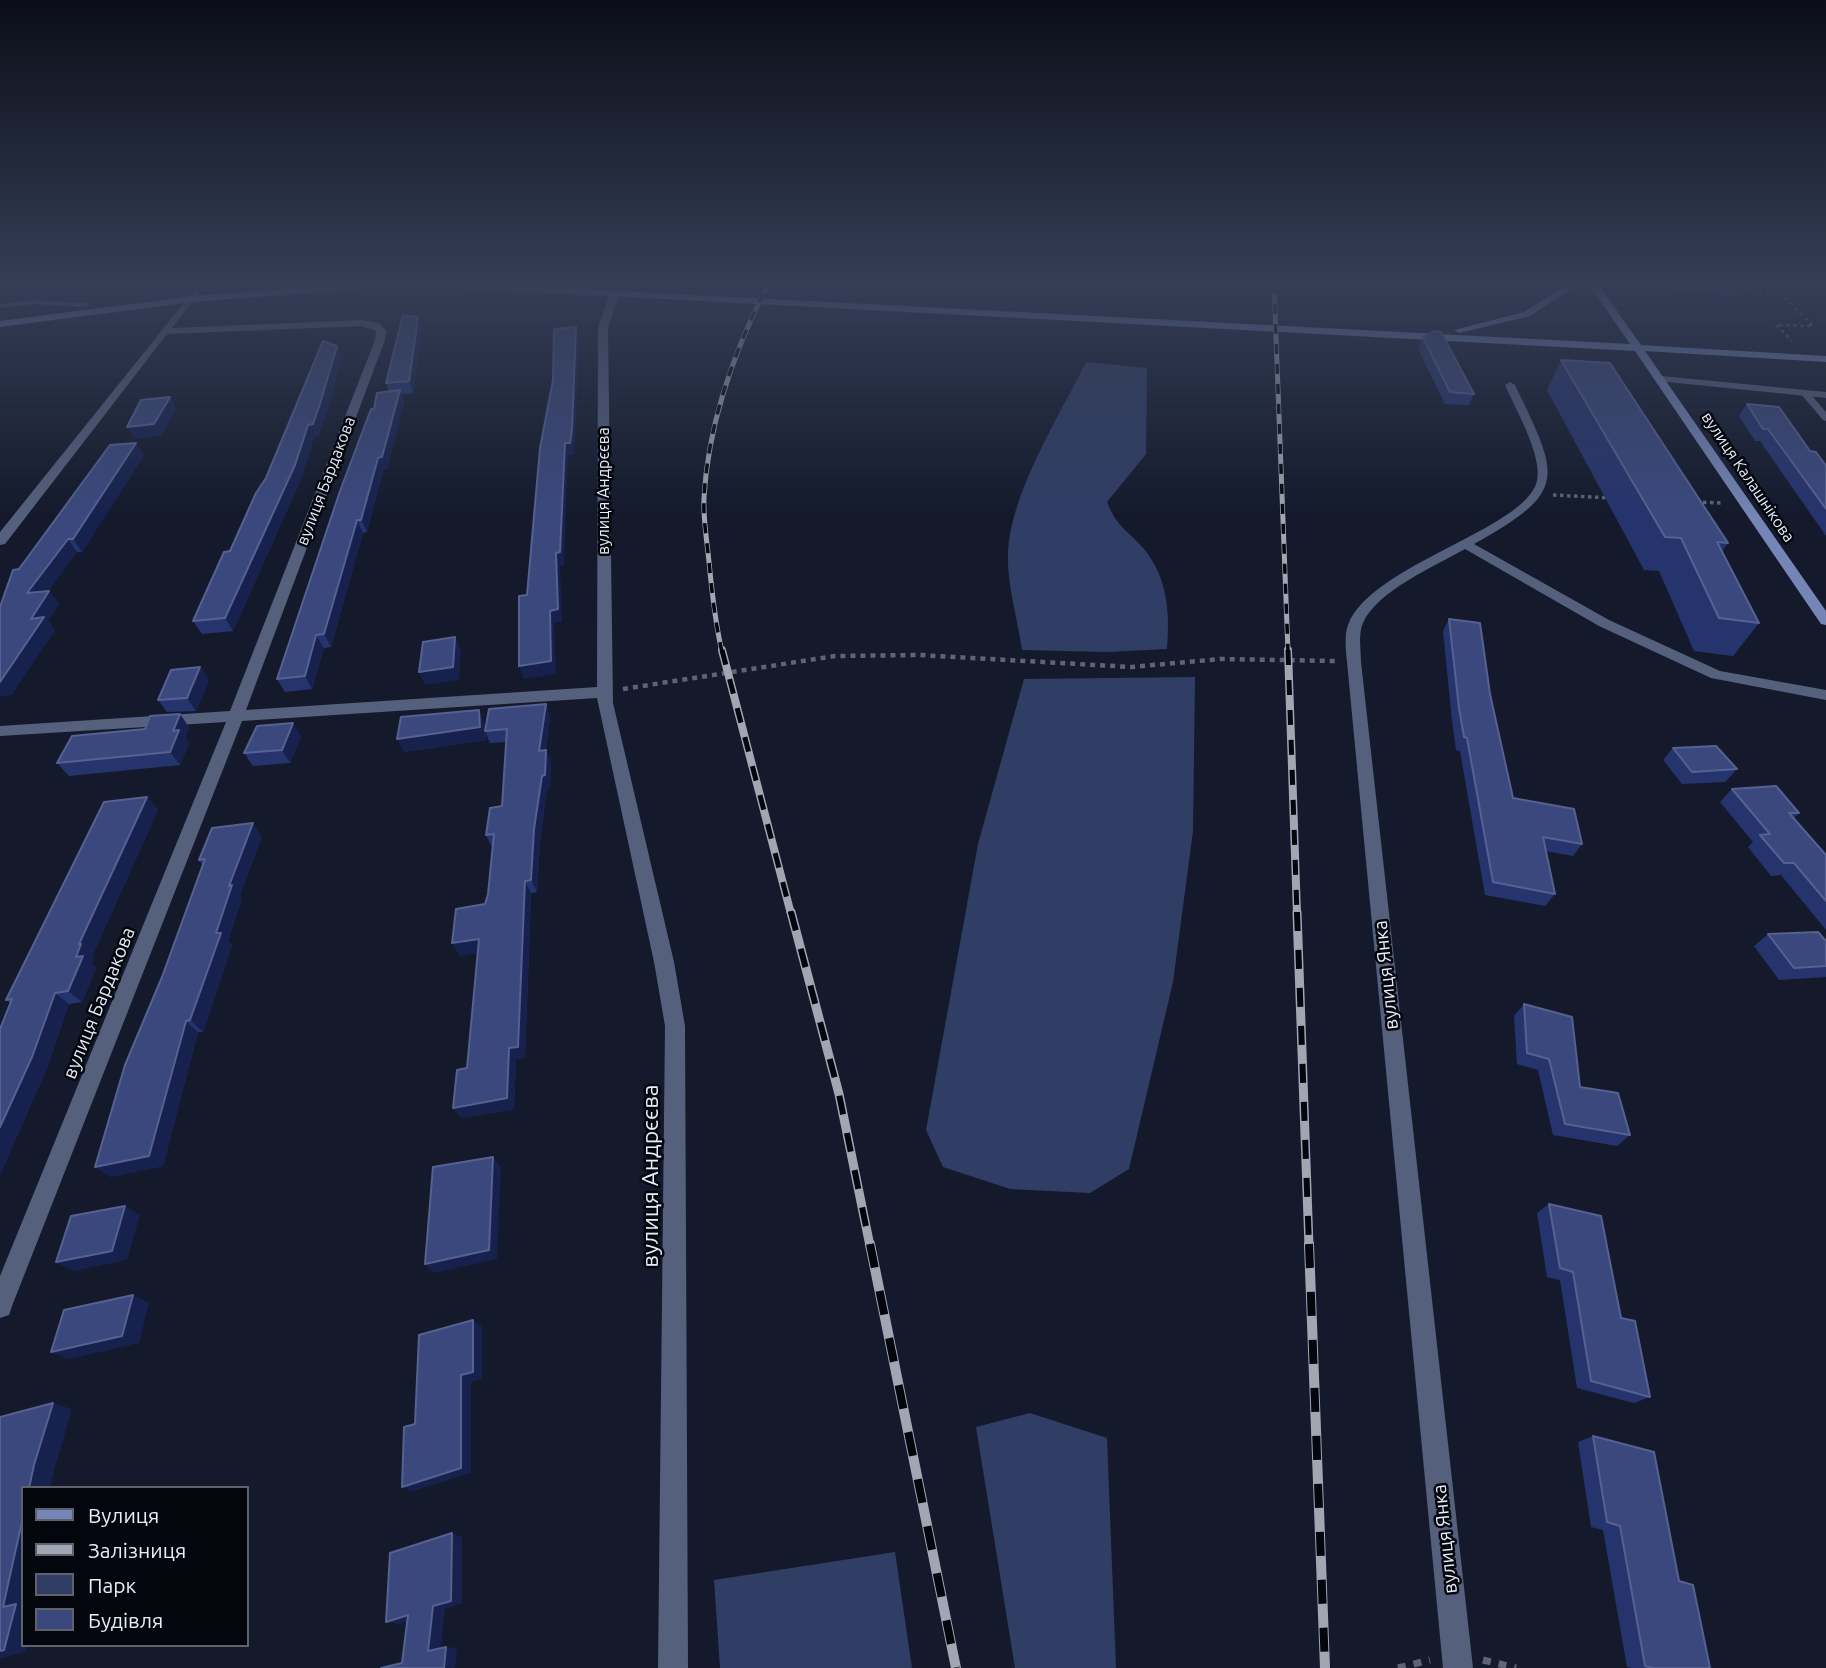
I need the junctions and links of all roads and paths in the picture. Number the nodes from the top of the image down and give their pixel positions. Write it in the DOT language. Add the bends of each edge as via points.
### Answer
graph roads {
  1 [pos="142,362"];
  2 [pos="372,362"];
  3 [pos="603,362"];
  4 [pos="1651,362"];
  5 [pos="1662,379"];
  6 [pos="1510,384"];
  7 [pos="1804,392"];
  8 [pos="1826,395"];
  9 [pos="1826,418"];
  10 [pos="1538,494"];
  11 [pos="1613,498"];
  12 [pos="1693,502"];
  13 [pos="1748,505"];
  14 [pos="0,541"];
  15 [pos="1465,544"];
  16 [pos="1826,621"];
  17 [pos="1354,662"];
  18 [pos="606,692"];
  19 [pos="1826,695"];
  20 [pos="236,716"];
  21 [pos="0,731"];
  22 [pos="0,1306"];
  23 [pos="673,1668"];
  24 [pos="1458,1668"];
  1 -- 14 [label="street"];
  2 -- 20 [label="street, вулиця Бардакова"];
  3 -- 18 [label="street, вулиця Андрєєва"];
  4 -- 5 [label="main road, вулиця Калашнікова"];
  5 -- 7 [label="street"];
  5 -- 13 [label="main road, вулиця Калашнікова"];
  6 -- 10 [label="street" via="1535,443 1544,480"];
  7 -- 8 [label="street"];
  7 -- 9 [label="lane"];
  10 -- 11 [label="path"];
  10 -- 15 [label="street, вулиця Янка"];
  12 -- 13 [label="path"];
  13 -- 16 [label="main road, вулиця Калашнікова"];
  15 -- 17 [label="street, вулиця Янка" via="1370,600 1355,624"];
  15 -- 19 [label="street" via="1604,623 1716,675"];
  17 -- 18 [label="path" via="1221,659 1131,667 919,655 835,656"];
  17 -- 24 [label="street, вулиця Янка"];
  18 -- 20 [label="street"];
  18 -- 23 [label="street, вулиця Андрєєва" via="674,1026"];
  20 -- 21 [label="street"];
  20 -- 22 [label="street, вулиця Бардакова"];
}
